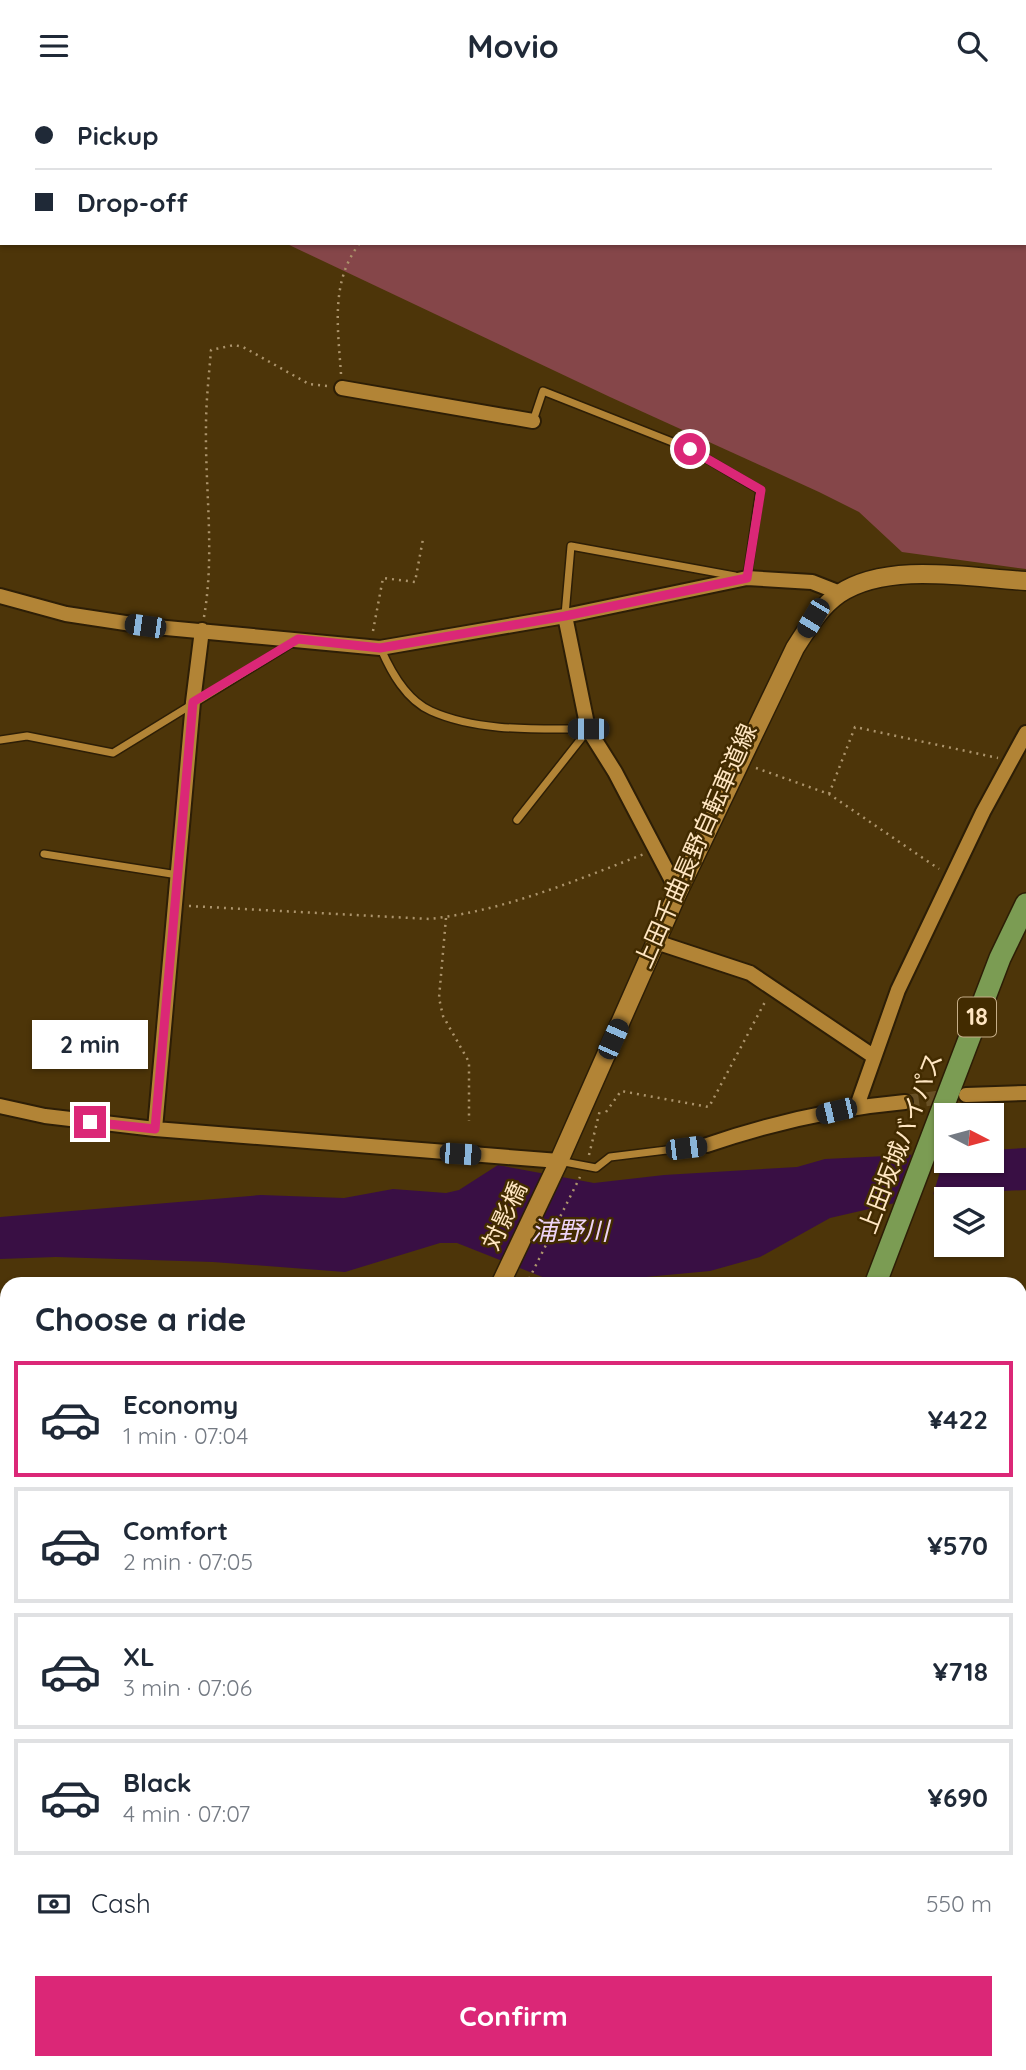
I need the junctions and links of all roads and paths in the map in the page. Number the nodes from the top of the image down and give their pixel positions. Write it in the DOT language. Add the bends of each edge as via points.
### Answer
graph roads {
  1 [pos="359,245"];
  2 [pos="342,388"];
  3 [pos="533,421"];
  4 [pos="423,539"];
  5 [pos="747,578"];
  6 [pos="1026,581"];
  7 [pos="840,593"];
  8 [pos="0,596"];
  9 [pos="565,616"];
  10 [pos="202,630"];
  11 [pos="298,639"];
  12 [pos="375,647"];
  13 [pos="193,702"];
  14 [pos="588,729"];
  15 [pos="1026,733"];
  16 [pos="0,740"];
  17 [pos="1011,760"];
  18 [pos="751,768"];
  19 [pos="828,795"];
  20 [pos="517,820"];
  21 [pos="653,850"];
  22 [pos="44,853"];
  23 [pos="178,875"];
  24 [pos="954,879"];
  25 [pos="678,893"];
  26 [pos="1026,904"];
  27 [pos="175,906"];
  28 [pos="446,917"];
  29 [pos="656,942"];
  30 [pos="772,988"];
  31 [pos="873,1056"];
  32 [pos="1026,1093"];
  33 [pos="967,1095"];
  34 [pos="905,1102"];
  35 [pos="0,1106"];
  36 [pos="601,1106"];
  37 [pos="857,1106"];
  38 [pos="606,1112"];
  39 [pos="469,1121"];
  40 [pos="155,1129"];
  41 [pos="707,1145"];
  42 [pos="556,1165"];
  43 [pos="583,1170"];
  44 [pos="504,1277"];
  45 [pos="530,1277"];
  46 [pos="878,1277"];
  1 -- 2 [label="path" via="350,257 337,300"];
  2 -- 3 [label="street"];
  2 -- 10 [label="path" via="309,384 243,347 211,350 206,426 209,592"];
  3 -- 5 [label="lane" via="543,391 690,449 761,490"];
  4 -- 12 [label="path" via="415,582 383,578"];
  5 -- 7 [label="street" via="812,582"];
  5 -- 9 [label="street"];
  5 -- 9 [label="lane" via="571,546"];
  6 -- 7 [label="street" via="922,575 863,583"];
  7 -- 25 [label="street, 対影橋" via="813,618 795,648"];
  8 -- 10 [label="street" via="66,614"];
  9 -- 12 [label="street"];
  9 -- 14 [label="street"];
  10 -- 11 [label="street"];
  10 -- 13 [label="street"];
  11 -- 12 [label="street"];
  11 -- 13 [label="lane"];
  12 -- 14 [label="lane" via="410,695 430,711 503,727"];
  13 -- 16 [label="lane" via="113,753 27,736"];
  13 -- 23 [label="street"];
  14 -- 20 [label="lane"];
  14 -- 21 [label="street"];
  15 -- 17 [label="street"];
  17 -- 19 [label="path" via="855,727"];
  17 -- 24 [label="street"];
  18 -- 19 [label="path"];
  19 -- 24 [label="path"];
  21 -- 25 [label="street"];
  21 -- 28 [label="path" via="483,911"];
  22 -- 23 [label="lane"];
  23 -- 27 [label="street"];
  24 -- 31 [label="street" via="898,990"];
  25 -- 29 [label="street, 対影橋"];
  26 -- 46 [label="highway, 上田坂城バイパス / 18" via="1000,958"];
  27 -- 28 [label="path"];
  27 -- 40 [label="street"];
  28 -- 39 [label="path" via="439,998 443,1016 469,1062"];
  29 -- 30 [label="street" via="750,973"];
  29 -- 42 [label="street, 対影橋"];
  30 -- 31 [label="street"];
  30 -- 38 [label="path" via="709,1107 621,1091"];
  31 -- 37 [label="street"];
  32 -- 33 [label="street"];
  34 -- 37 [label="street"];
  35 -- 40 [label="street"];
  36 -- 43 [label="path"];
  37 -- 41 [label="street"];
  40 -- 42 [label="street"];
  41 -- 43 [label="lane" via="610,1157 596,1168"];
  42 -- 43 [label="lane"];
  42 -- 44 [label="street, 対影橋"];
  43 -- 45 [label="path"];
}
